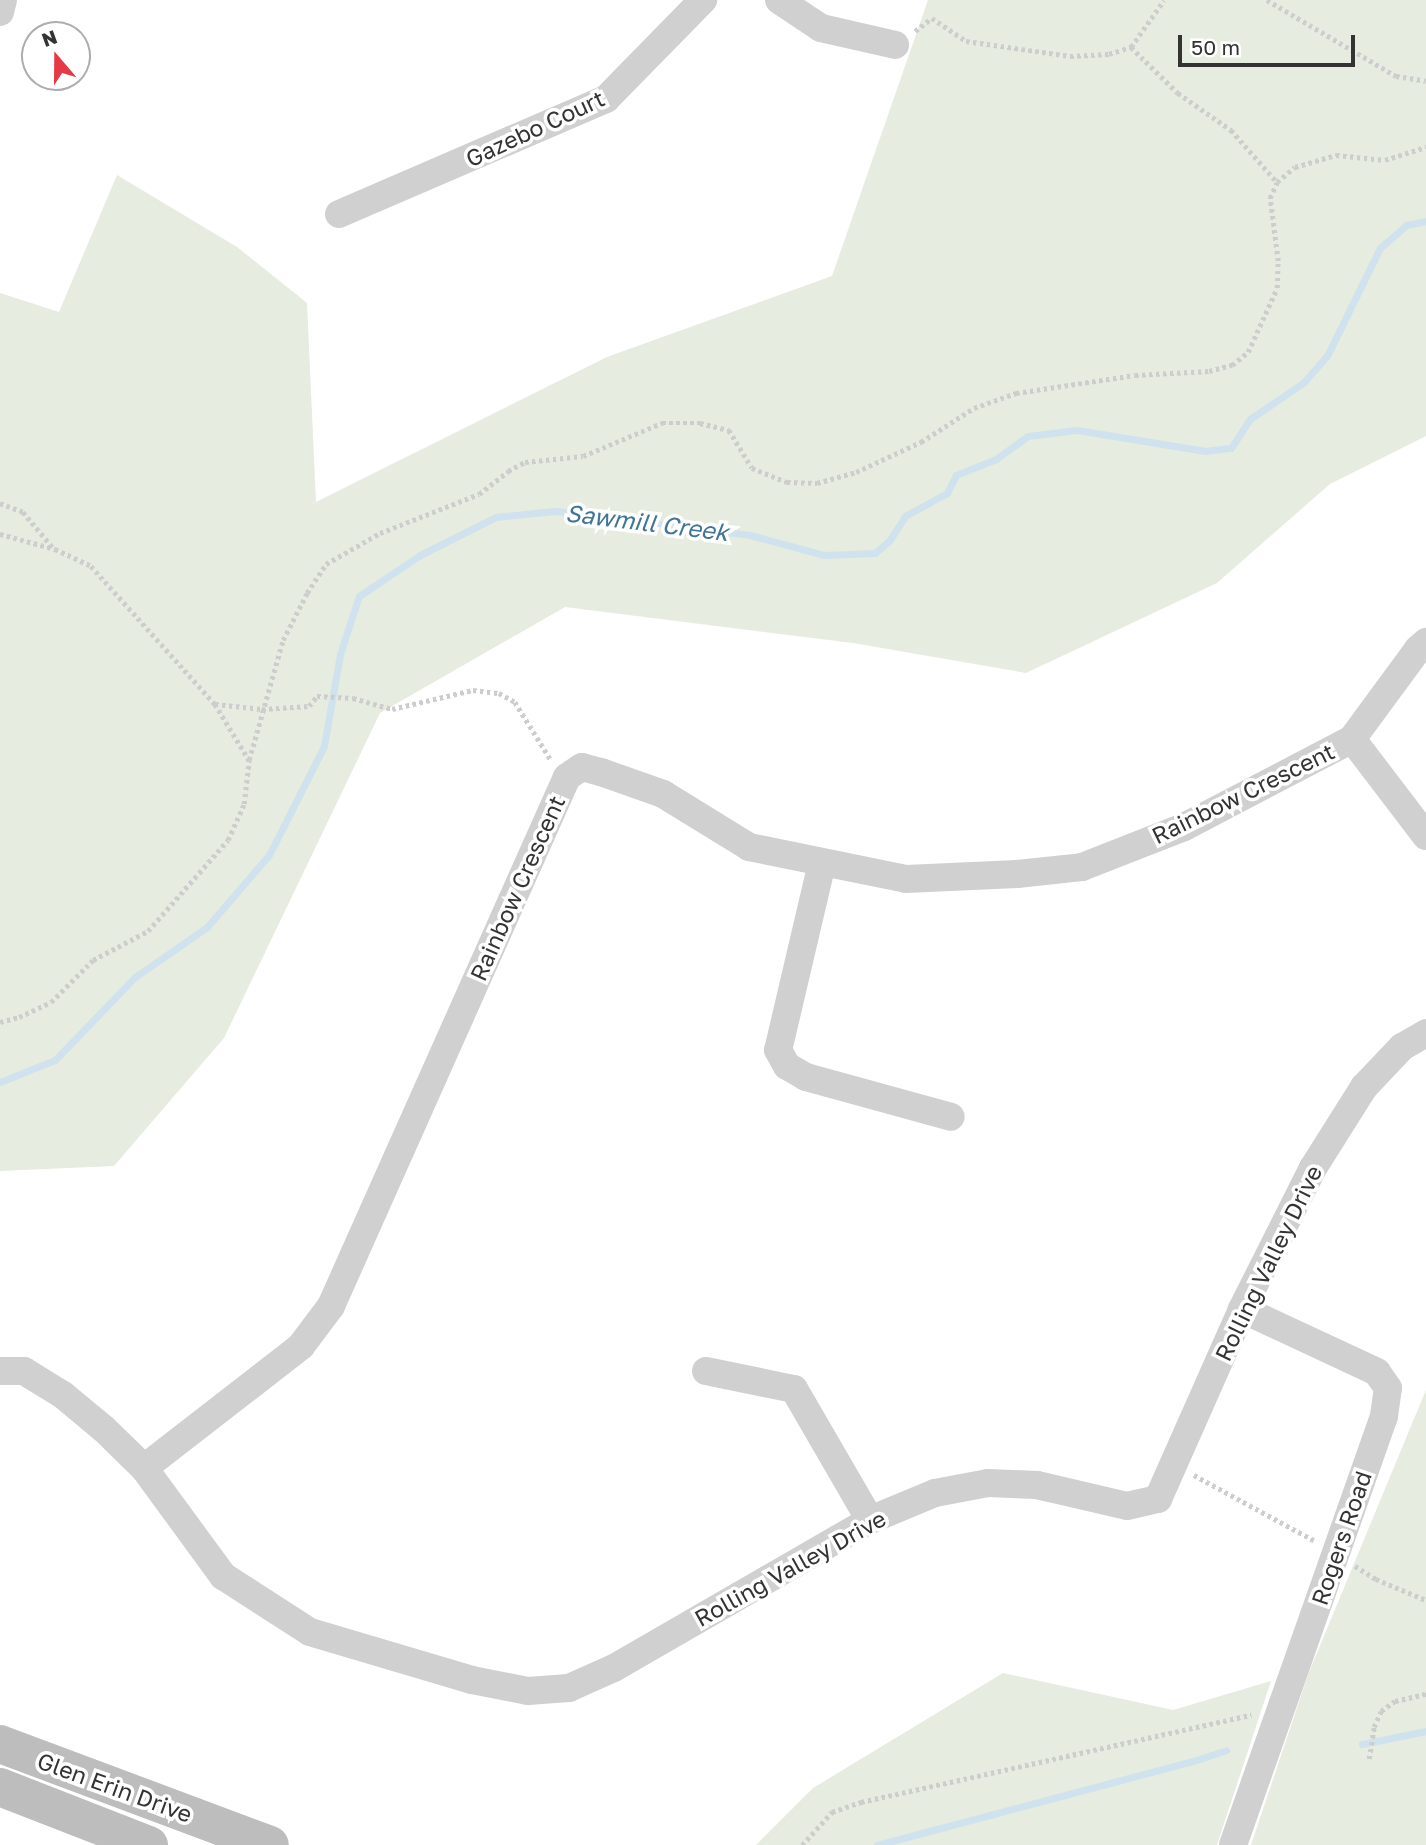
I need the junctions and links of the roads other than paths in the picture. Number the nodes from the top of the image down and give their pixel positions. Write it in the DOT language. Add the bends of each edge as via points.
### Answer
graph roads {
  1 [pos="3,0"];
  2 [pos="702,0"];
  3 [pos="779,0"];
  4 [pos="0,12"];
  5 [pos="895,45"];
  6 [pos="339,214"];
  7 [pos="1426,642"];
  8 [pos="1352,739"];
  9 [pos="1426,836"];
  10 [pos="822,863"];
  11 [pos="1426,1033"];
  12 [pos="951,1117"];
  13 [pos="1242,1309"];
  14 [pos="0,1371"];
  15 [pos="706,1371"];
  16 [pos="144,1468"];
  17 [pos="870,1520"];
  18 [pos="0,1744"];
  19 [pos="0,1787"];
  20 [pos="149,1845"];
  21 [pos="270,1845"];
  22 [pos="1233,1845"];
  1 -- 4 [label="street"];
  2 -- 6 [label="street, Gazebo Court" via="606,99"];
  3 -- 5 [label="street" via="821,28"];
  7 -- 8 [label="street, Rainbow Crescent"];
  8 -- 9 [label="street"];
  8 -- 10 [label="street, Rainbow Crescent" via="1184,827 1082,867 906,879"];
  10 -- 12 [label="street" via="778,1050 787,1066 806,1077"];
  10 -- 16 [label="street, Rainbow Crescent" via="749,847 663,794 601,772 582,767 564,782 331,1306 301,1346"];
  11 -- 13 [label="street, Rolling Valley Drive" via="1402,1047 1364,1087 1313,1168"];
  13 -- 17 [label="street, Rolling Valley Drive" via="1158,1499 1127,1506 1037,1485 988,1483 935,1493"];
  13 -- 22 [label="street, Rogers Road" via="1377,1372 1388,1388 1384,1416"];
  14 -- 16 [label="street, Rolling Valley Drive" via="24,1371 63,1395"];
  15 -- 17 [label="street" via="794,1389"];
  16 -- 17 [label="street, Rolling Valley Drive" via="223,1576 310,1632 472,1680 528,1690 569,1688 614,1668"];
  18 -- 21 [label="street, Glen Erin Drive"];
  19 -- 20 [label="street, Glen Erin Drive"];
}
